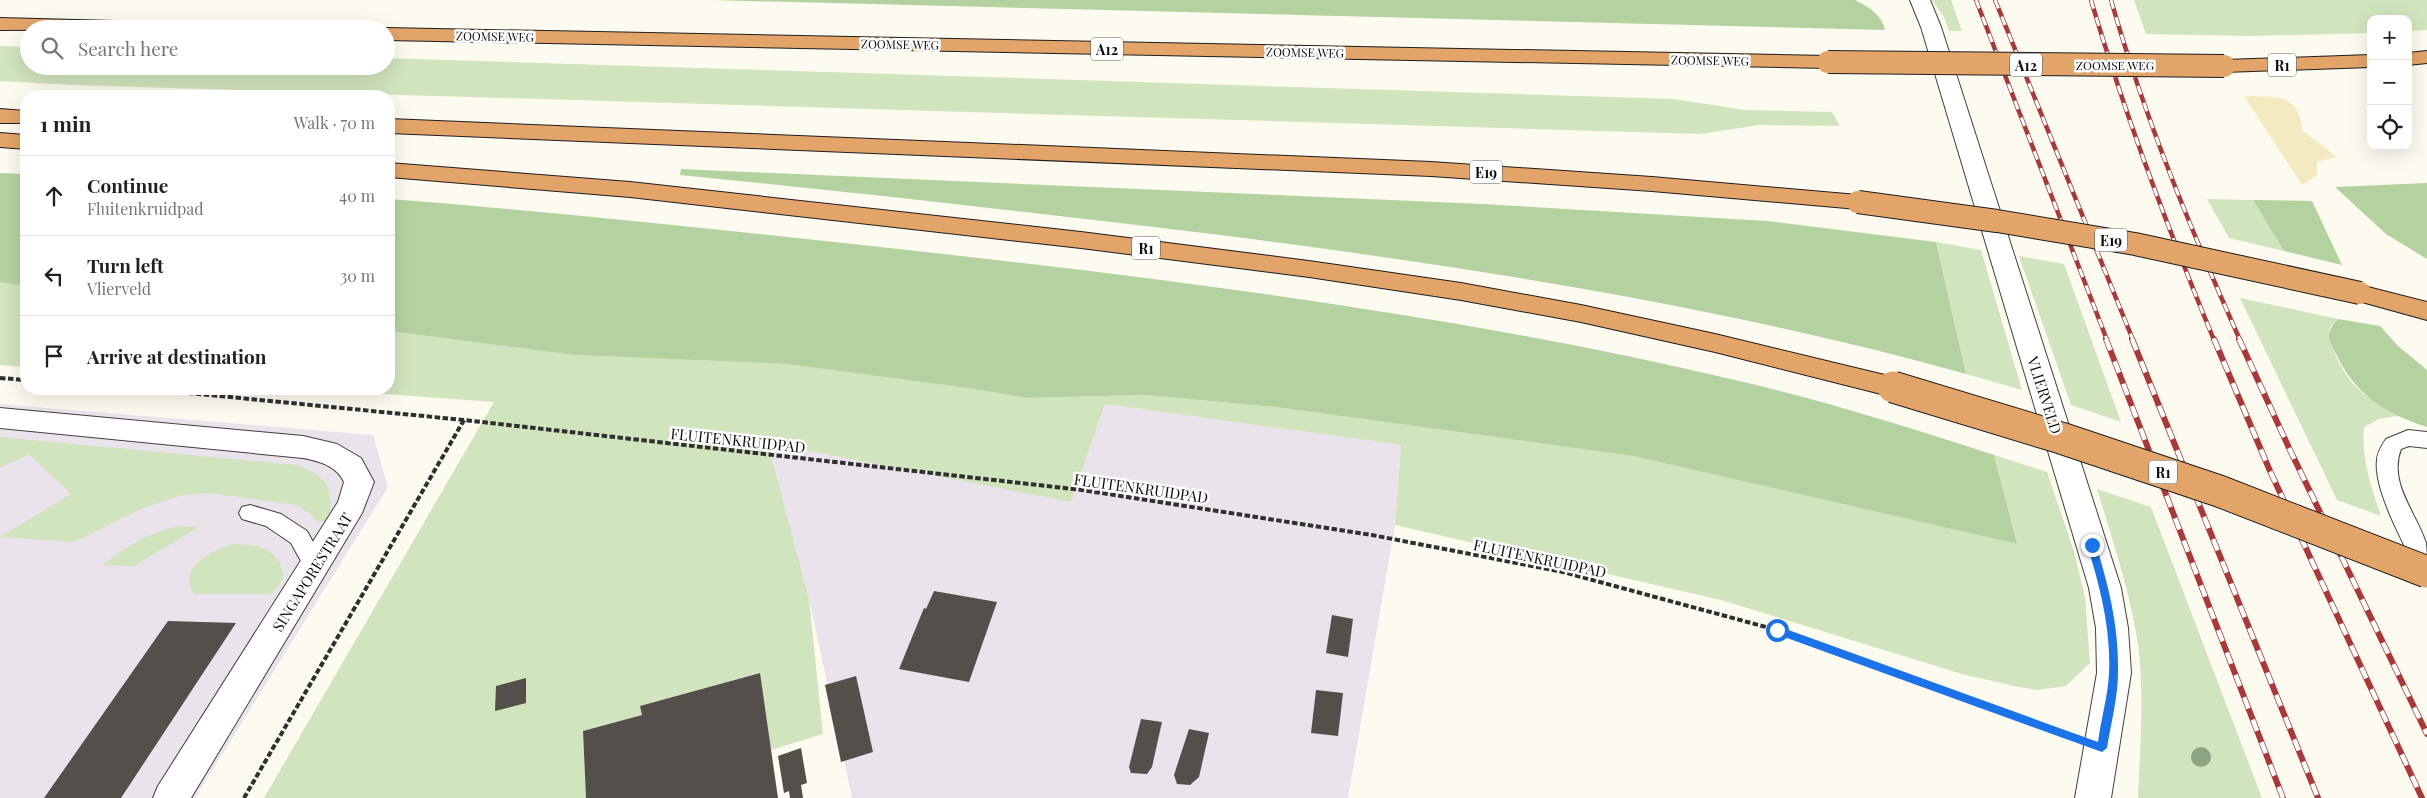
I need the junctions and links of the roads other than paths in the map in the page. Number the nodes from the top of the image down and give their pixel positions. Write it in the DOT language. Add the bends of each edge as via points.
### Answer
graph roads {
  1 [pos="1920,0"];
  2 [pos="0,24"];
  3 [pos="20,25"];
  4 [pos="395,34"];
  5 [pos="2427,58"];
  6 [pos="2412,59"];
  7 [pos="2367,61"];
  8 [pos="2224,66"];
  9 [pos="0,116"];
  10 [pos="20,117"];
  11 [pos="395,126"];
  12 [pos="0,140"];
  13 [pos="20,142"];
  14 [pos="395,170"];
  15 [pos="2427,311"];
  16 [pos="0,418"];
  17 [pos="2427,440"];
  18 [pos="250,513"];
  19 [pos="315,566"];
  20 [pos="2427,568"];
  21 [pos="2427,572"];
  22 [pos="171,798"];
  23 [pos="2094,798"];
  1 -- 23 [label="street, VLIERVELD" via="2105,588 2112,628 2114,673"];
  2 -- 3 [label="highway"];
  4 -- 8 [label="highway, ZOOMSE WEG / A12, bridge" via="1828,62"];
  5 -- 6 [label="highway"];
  7 -- 8 [label="highway, R1"];
  9 -- 10 [label="highway"];
  11 -- 15 [label="highway, E19, bridge" via="1549,176 1858,202 2136,244 2235,264"];
  12 -- 13 [label="highway"];
  14 -- 21 [label="highway, R1, bridge" via="583,184 960,226 1206,255 1533,304 1771,355 1893,387 2219,491"];
  16 -- 19 [label="street, SINGAPORESTRAAT" via="327,452 351,466 359,482 352,505"];
  17 -- 20 [label="lane" via="2408,438 2393,444 2387,459 2389,486"];
  18 -- 19 [label="lane" via="273,520 299,537"];
  19 -- 22 [label="street, SINGAPORESTRAAT"];
}
